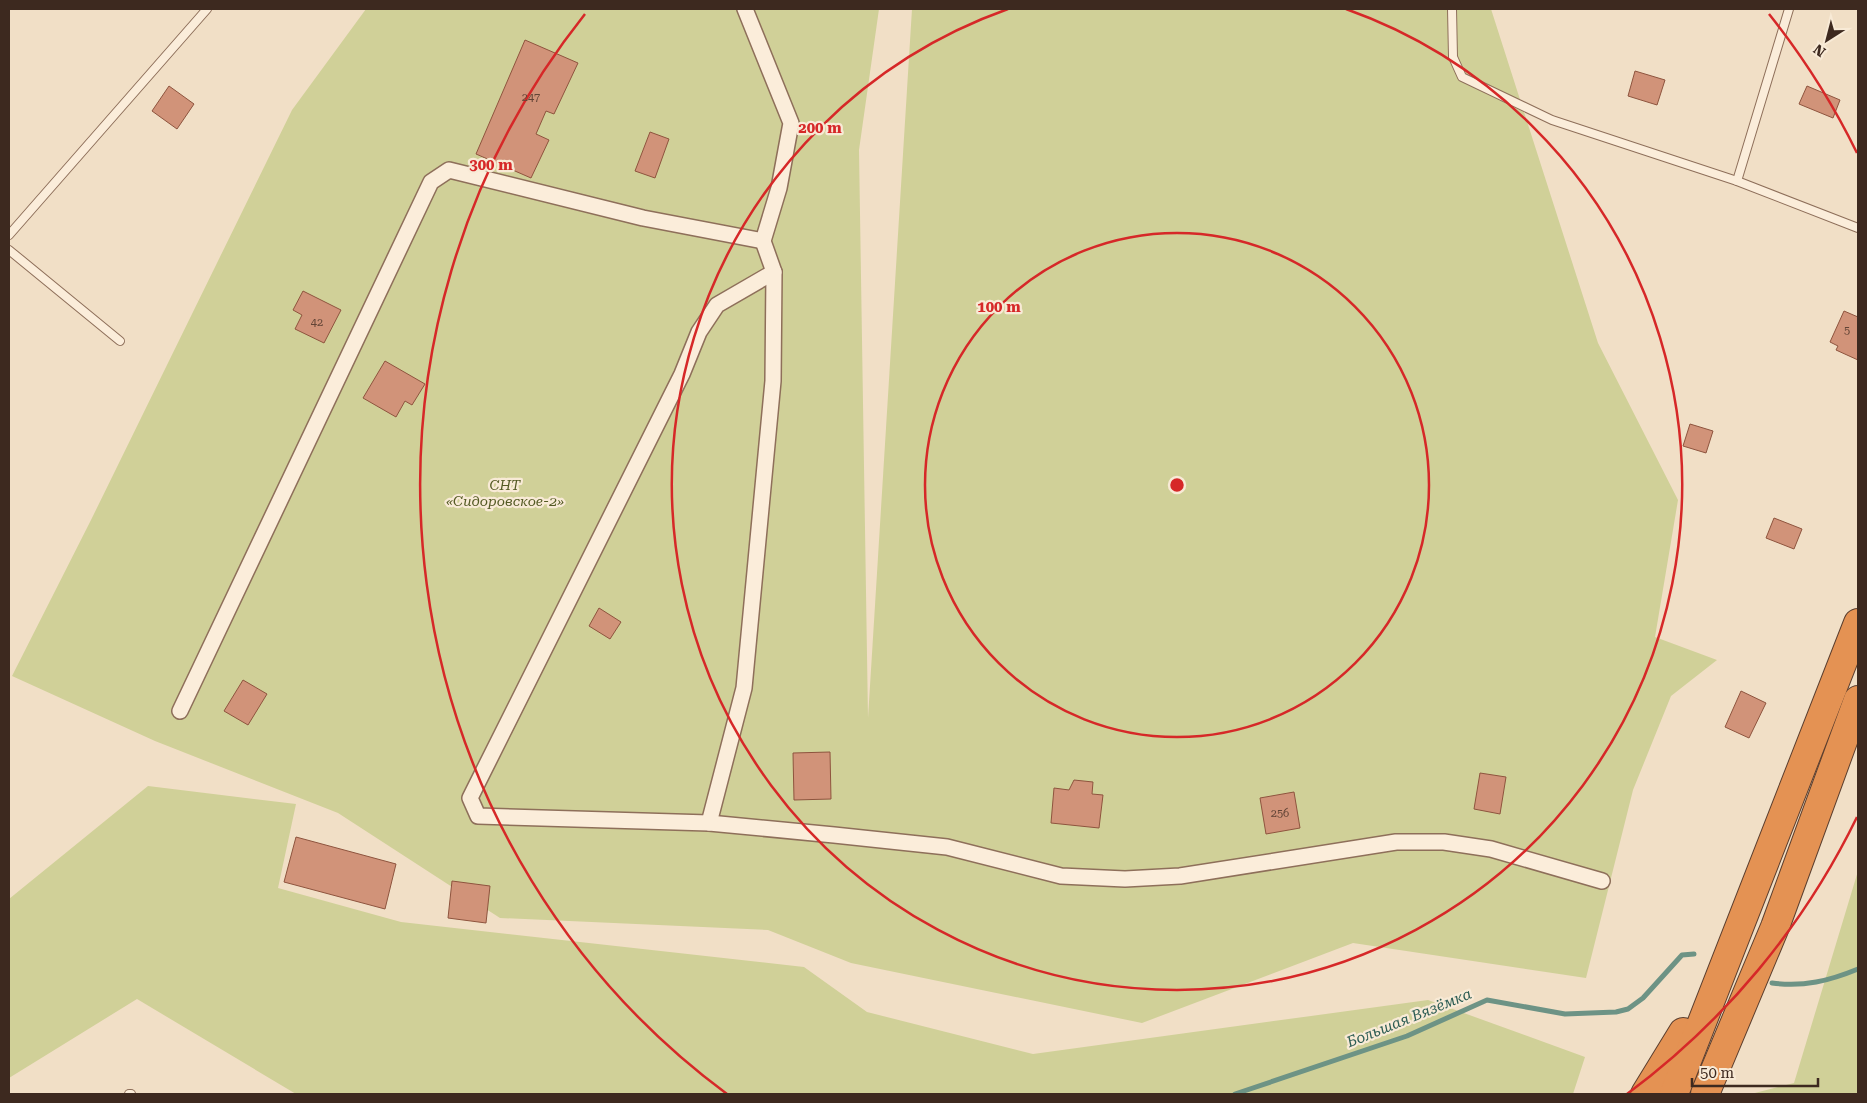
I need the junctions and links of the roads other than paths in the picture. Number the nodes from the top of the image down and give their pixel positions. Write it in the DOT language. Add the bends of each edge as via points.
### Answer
graph roads {
  1 [pos="207,9"];
  2 [pos="745,9"];
  3 [pos="1452,9"];
  4 [pos="1789,9"];
  5 [pos="1736,181"];
  6 [pos="1858,228"];
  7 [pos="9,235"];
  8 [pos="763,241"];
  9 [pos="9,250"];
  10 [pos="774,272"];
  11 [pos="120,341"];
  12 [pos="1858,623"];
  13 [pos="1858,700"];
  14 [pos="180,711"];
  15 [pos="709,823"];
  16 [pos="1602,881"];
  17 [pos="1729,953"];
  18 [pos="1741,1011"];
  19 [pos="1645,1094"];
  20 [pos="1674,1094"];
  21 [pos="1705,1094"];
  22 [pos="1715,1094"];
  1 -- 7 [label="lane"];
  2 -- 8 [label="street" via="791,123 779,188"];
  3 -- 5 [label="lane" via="1453,57 1462,77 1552,120"];
  4 -- 5 [label="lane"];
  5 -- 6 [label="lane"];
  8 -- 10 [label="street"];
  8 -- 14 [label="street" via="642,218 449,170 431,182"];
  9 -- 11 [label="lane"];
  10 -- 15 [label="street" via="773,381 744,688"];
  10 -- 15 [label="street" via="717,305 699,332 682,374 470,798 478,816"];
  12 -- 17 [label="highway"];
  13 -- 18 [label="highway"];
  15 -- 16 [label="street" via="947,847 1061,876 1125,879 1180,876 1396,842 1444,842 1491,848"];
  17 -- 19 [label="highway"];
  17 -- 20 [label="highway"];
  18 -- 21 [label="highway"];
  18 -- 22 [label="highway"];
}
